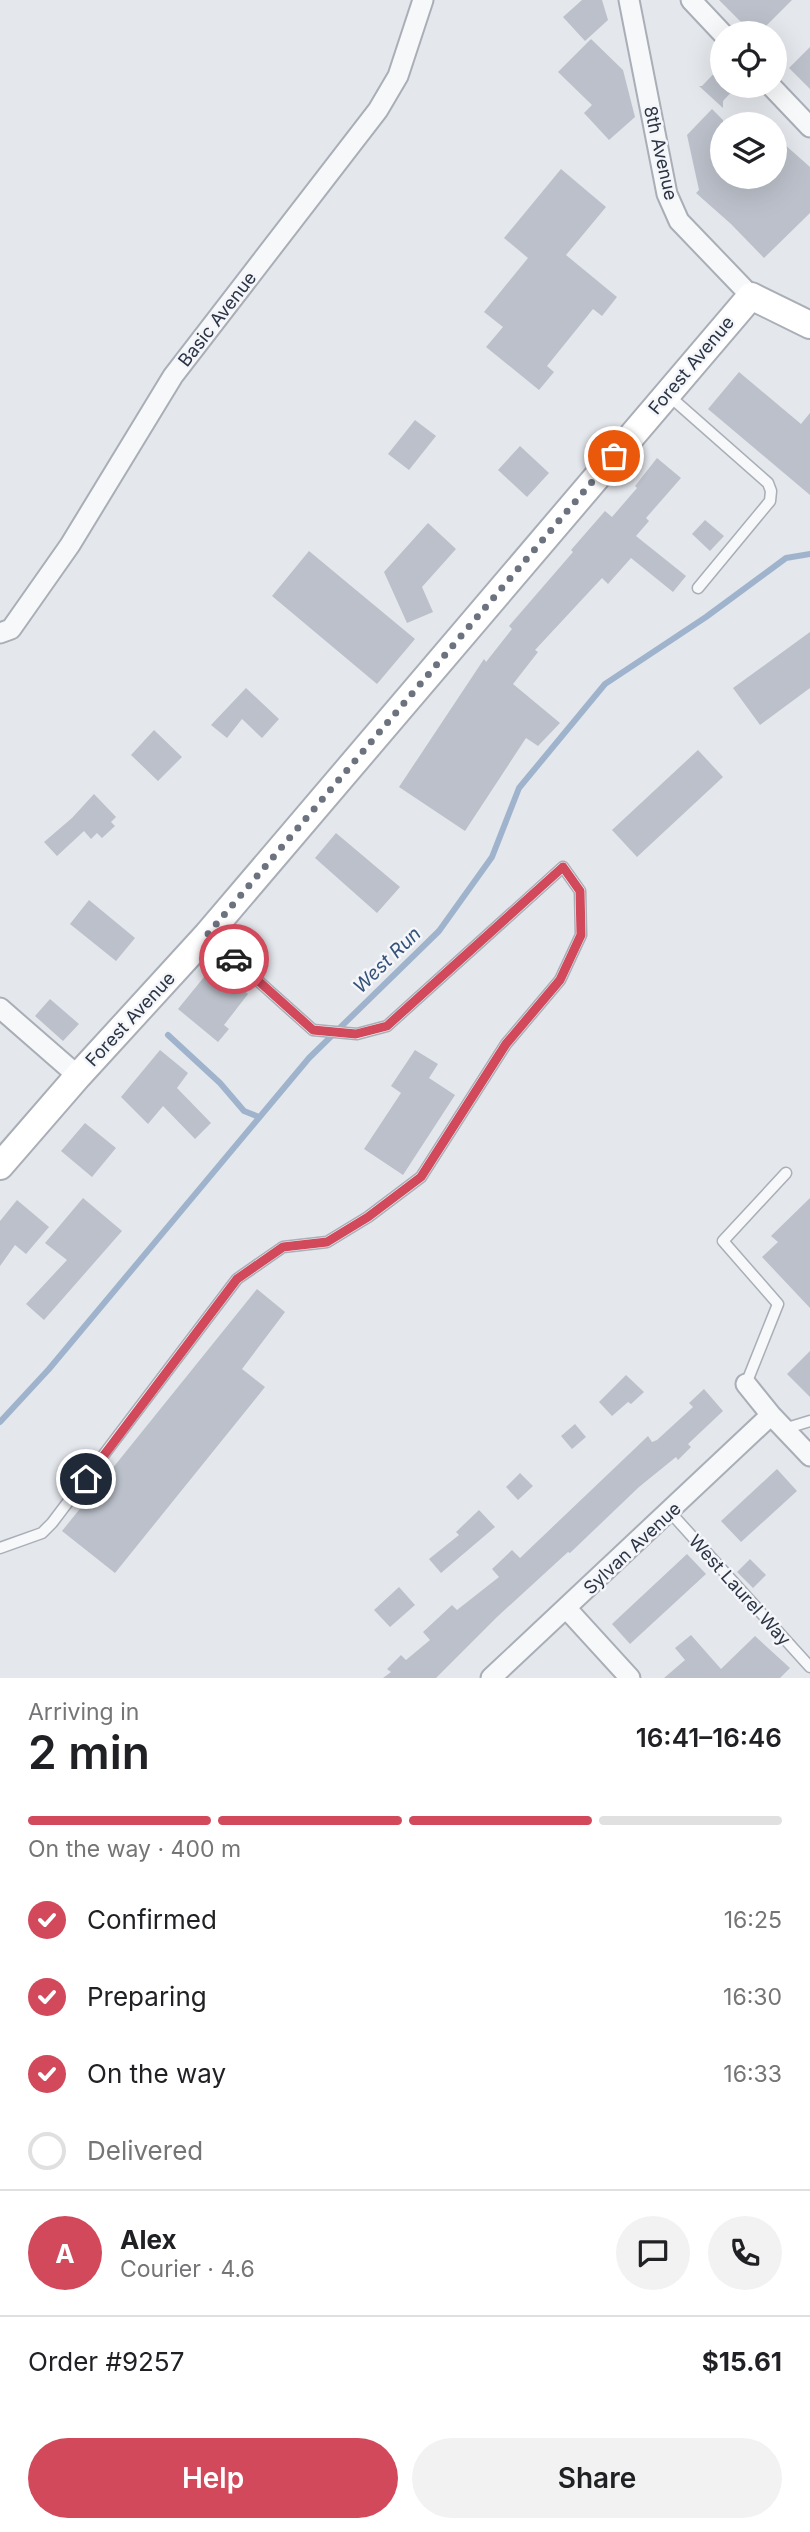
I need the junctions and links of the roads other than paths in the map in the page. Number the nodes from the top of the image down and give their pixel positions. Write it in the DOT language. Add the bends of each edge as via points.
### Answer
graph roads {
  1 [pos="423,0"];
  2 [pos="629,0"];
  3 [pos="691,0"];
  4 [pos="711,21"];
  5 [pos="782,98"];
  6 [pos="810,127"];
  7 [pos="751,296"];
  8 [pos="810,325"];
  9 [pos="667,394"];
  10 [pos="698,588"];
  11 [pos="0,634"];
  12 [pos="207,935"];
  13 [pos="0,1008"];
  14 [pos="78,1076"];
  15 [pos="0,1166"];
  16 [pos="786,1174"];
  17 [pos="746,1384"];
  18 [pos="810,1421"];
  19 [pos="777,1422"];
  20 [pos="810,1456"];
  21 [pos="670,1512"];
  22 [pos="0,1548"];
  23 [pos="567,1609"];
  24 [pos="810,1667"];
  25 [pos="491,1678"];
  26 [pos="630,1678"];
  1 -- 11 [label="street, Basic Avenue" via="398,76 378,110 173,376 70,545 11,629"];
  2 -- 7 [label="street, 8th Avenue" via="667,194 679,221"];
  3 -- 4 [label="street"];
  5 -- 6 [label="street"];
  7 -- 8 [label="street, 8th Avenue"];
  7 -- 9 [label="street, Forest Avenue"];
  9 -- 10 [label="lane" via="768,483 771,491 769,501"];
  9 -- 12 [label="street, Forest Avenue"];
  12 -- 14 [label="street, Forest Avenue"];
  12 -- 22 [label="lane" via="313,1030 356,1034 387,1026 563,867 580,891 581,935 560,980 506,1044 421,1177 327,1242 283,1247 237,1279 52,1523 42,1533"];
  13 -- 14 [label="street"];
  14 -- 15 [label="street, Forest Avenue"];
  16 -- 17 [label="lane" via="723,1241 778,1304"];
  17 -- 19 [label="street"];
  18 -- 19 [label="lane"];
  19 -- 20 [label="street"];
  19 -- 21 [label="street, Sylvan Avenue"];
  21 -- 23 [label="street, Sylvan Avenue"];
  21 -- 24 [label="lane, West Laurel Way"];
  23 -- 25 [label="street, Sylvan Avenue"];
  23 -- 26 [label="street"];
}
